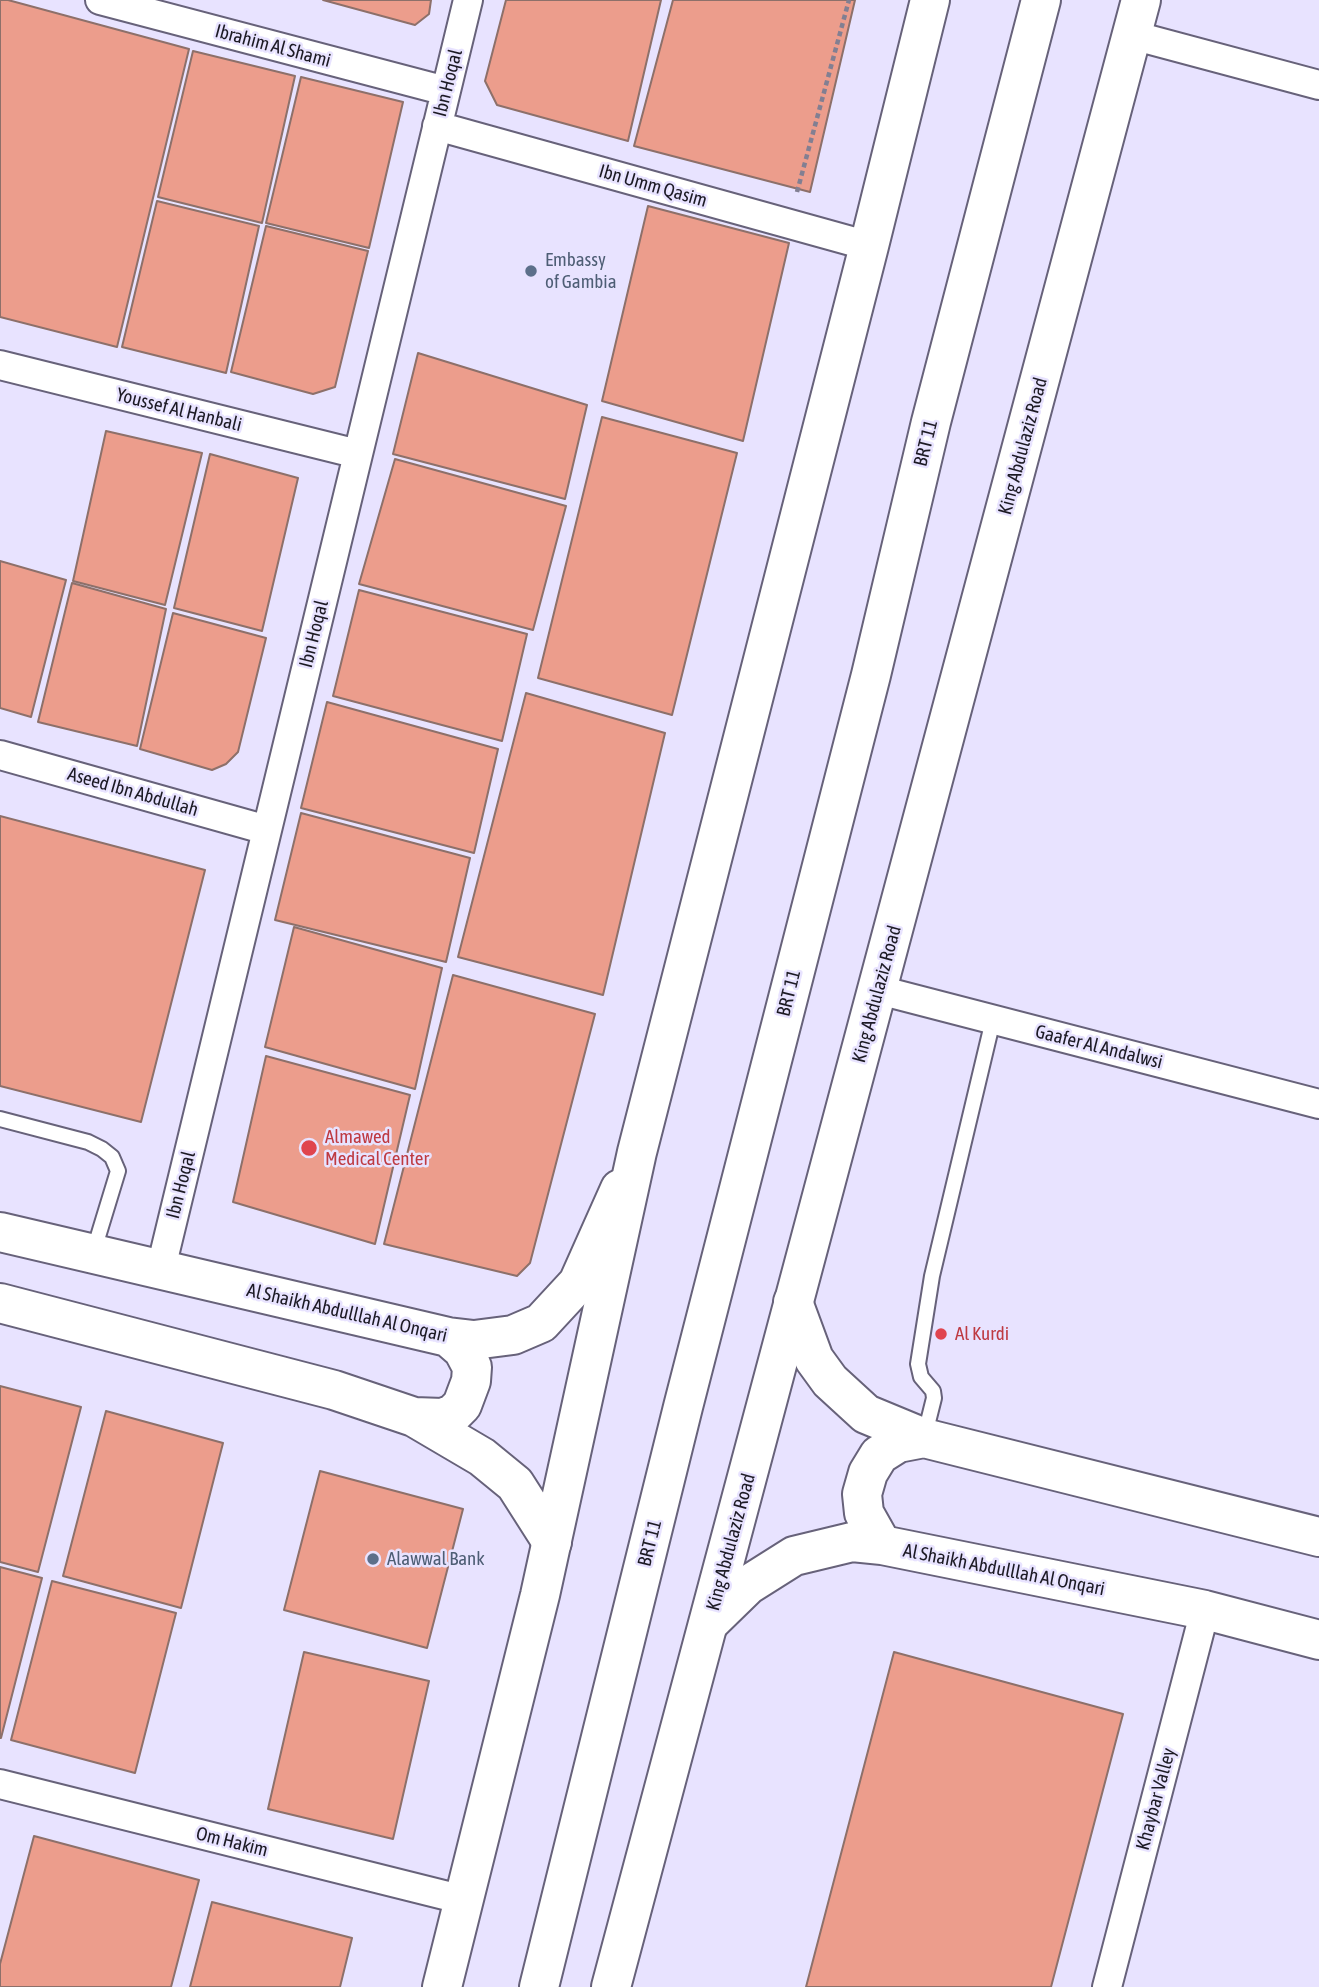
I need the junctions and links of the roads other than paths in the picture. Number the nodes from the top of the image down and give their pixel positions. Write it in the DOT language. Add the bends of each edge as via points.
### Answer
graph roads {
  1 [pos="100,0"];
  2 [pos="468,0"];
  3 [pos="930,0"];
  4 [pos="1041,0"];
  5 [pos="1137,18"];
  6 [pos="1319,85"];
  7 [pos="446,91"];
  8 [pos="437,126"];
  9 [pos="869,246"];
  10 [pos="0,365"];
  11 [pos="358,454"];
  12 [pos="0,755"];
  13 [pos="267,830"];
  14 [pos="879,990"];
  15 [pos="993,1020"];
  16 [pos="1319,1104"];
  17 [pos="0,1119"];
  18 [pos="637,1152"];
  19 [pos="0,1232"];
  20 [pos="93,1254"];
  21 [pos="161,1268"];
  22 [pos="793,1302"];
  23 [pos="0,1303"];
  24 [pos="448,1338"];
  25 [pos="414,1417"];
  26 [pos="924,1438"];
  27 [pos="1319,1537"];
  28 [pos="552,1542"];
  29 [pos="882,1545"];
  30 [pos="1205,1610"];
  31 [pos="710,1622"];
  32 [pos="1319,1640"];
  33 [pos="0,1784"];
  34 [pos="464,1900"];
  35 [pos="442,1987"];
  36 [pos="539,1987"];
  37 [pos="611,1987"];
  38 [pos="1107,1987"];
  1 -- 7 [label="street, Ibrahim Al Shami"];
  2 -- 7 [label="street, Ibn Hoqal"];
  3 -- 9 [label="main road"];
  4 -- 36 [label="main road, BRT 11"];
  5 -- 6 [label="street"];
  5 -- 14 [label="main road, King Abdulaziz Road"];
  7 -- 8 [label="street, Ibn Hoqal"];
  8 -- 9 [label="street, Ibn Umm Qasim"];
  8 -- 11 [label="street, Ibn Hoqal"];
  9 -- 18 [label="main road"];
  10 -- 11 [label="street, Youssef Al Hanbali"];
  11 -- 13 [label="street, Ibn Hoqal"];
  12 -- 13 [label="street, Aseed Ibn Abdullah"];
  13 -- 21 [label="street, Ibn Hoqal"];
  14 -- 15 [label="street, Gaafer Al Andalwsi"];
  14 -- 22 [label="main road, King Abdulaziz Road"];
  15 -- 16 [label="street, Gaafer Al Andalwsi"];
  15 -- 26 [label="lane" via="932,1276 918,1364 934,1398"];
  17 -- 20 [label="lane" via="88,1142 112,1157 118,1171"];
  18 -- 24 [label="main road, Al Shaikh Abdulllah Al Onqari" via="578,1283 541,1323 513,1335"];
  18 -- 28 [label="main road"];
  19 -- 20 [label="main road, Al Shaikh Abdulllah Al Onqari"];
  20 -- 21 [label="main road, Al Shaikh Abdulllah Al Onqari"];
  21 -- 24 [label="main road, Al Shaikh Abdulllah Al Onqari"];
  22 -- 26 [label="main road" via="814,1359 830,1381 866,1414"];
  22 -- 31 [label="main road, King Abdulaziz Road"];
  23 -- 25 [label="main road" via="334,1390"];
  24 -- 25 [label="main road" via="463,1350 472,1367 462,1405 443,1418"];
  25 -- 28 [label="main road" via="482,1457 514,1483"];
  26 -- 27 [label="main road"];
  26 -- 29 [label="main road" via="888,1449 868,1473 862,1494 864,1513"];
  28 -- 34 [label="main road"];
  29 -- 30 [label="main road, Al Shaikh Abdulllah Al Onqari"];
  29 -- 31 [label="main road, Al Shaikh Abdulllah Al Onqari" via="852,1542 794,1556 748,1585"];
  30 -- 32 [label="main road, Al Shaikh Abdulllah Al Onqari"];
  30 -- 38 [label="street, Khaybar Valley"];
  31 -- 37 [label="main road, King Abdulaziz Road"];
  33 -- 34 [label="street, Om Hakim"];
  34 -- 35 [label="main road"];
}
